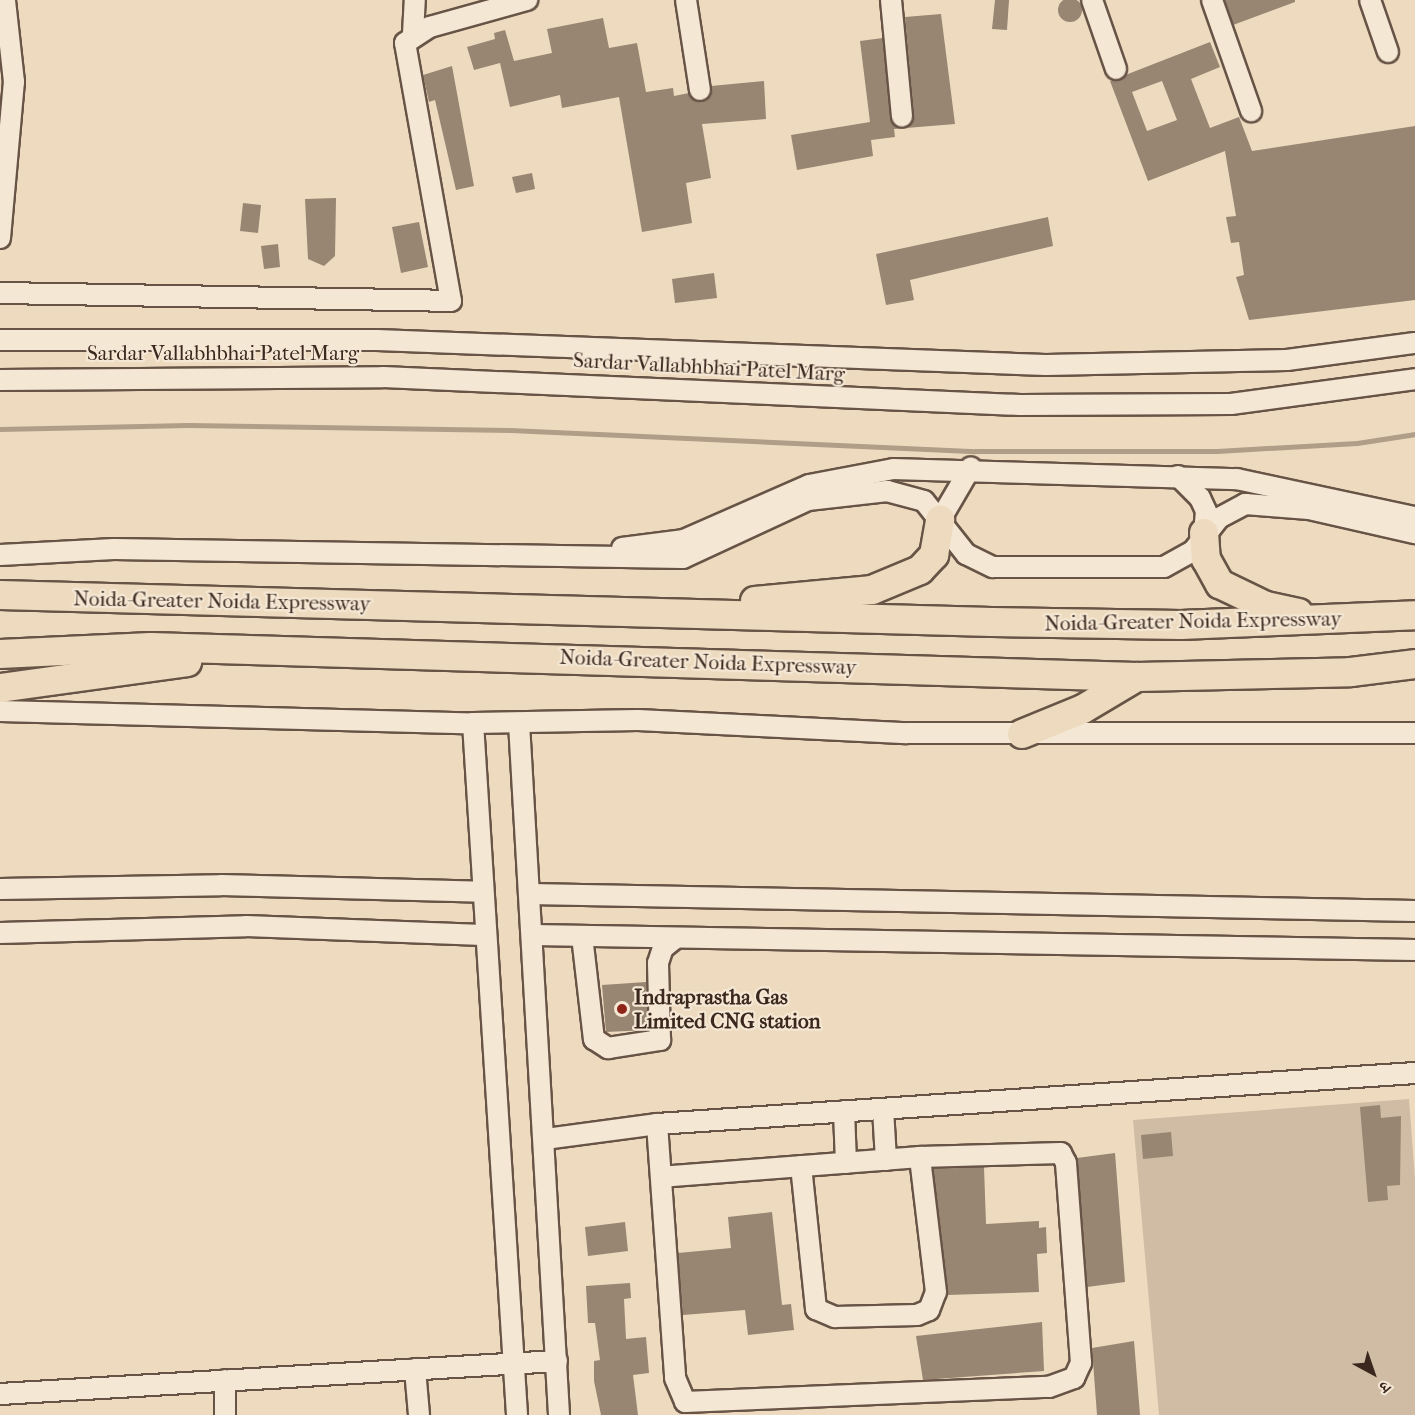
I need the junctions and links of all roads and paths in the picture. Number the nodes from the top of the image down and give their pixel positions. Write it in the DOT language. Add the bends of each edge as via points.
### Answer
graph roads {
  1 [pos="5,0"];
  2 [pos="415,0"];
  3 [pos="527,0"];
  4 [pos="686,0"];
  5 [pos="891,0"];
  6 [pos="1092,0"];
  7 [pos="1212,0"];
  8 [pos="1370,0"];
  9 [pos="413,34"];
  10 [pos="1388,52"];
  11 [pos="1116,69"];
  12 [pos="700,90"];
  13 [pos="1251,111"];
  14 [pos="902,116"];
  15 [pos="0,238"];
  16 [pos="0,293"];
  17 [pos="0,340"];
  18 [pos="1415,343"];
  19 [pos="1415,379"];
  20 [pos="0,380"];
  21 [pos="971,467"];
  22 [pos="1178,476"];
  23 [pos="1415,517"];
  24 [pos="940,520"];
  25 [pos="1204,532"];
  26 [pos="1415,533"];
  27 [pos="581,553"];
  28 [pos="0,555"];
  29 [pos="0,595"];
  30 [pos="672,613"];
  31 [pos="1415,615"];
  32 [pos="1336,621"];
  33 [pos="276,650"];
  34 [pos="0,654"];
  35 [pos="1415,664"];
  36 [pos="1137,677"];
  37 [pos="0,688"];
  38 [pos="0,711"];
  39 [pos="473,723"];
  40 [pos="519,723"];
  41 [pos="1415,733"];
  42 [pos="1022,734"];
  43 [pos="0,889"];
  44 [pos="483,892"];
  45 [pos="530,894"];
  46 [pos="1415,911"];
  47 [pos="0,933"];
  48 [pos="483,935"];
  49 [pos="533,935"];
  50 [pos="582,936"];
  51 [pos="676,938"];
  52 [pos="1415,950"];
  53 [pos="1415,1074"];
  54 [pos="883,1109"];
  55 [pos="844,1111"];
  56 [pos="657,1124"];
  57 [pos="545,1138"];
  58 [pos="920,1157"];
  59 [pos="886,1160"];
  60 [pos="846,1163"];
  61 [pos="801,1166"];
  62 [pos="663,1177"];
  63 [pos="557,1361"];
  64 [pos="512,1363"];
  65 [pos="415,1369"];
  66 [pos="225,1380"];
  67 [pos="0,1394"];
  68 [pos="225,1415"];
  69 [pos="419,1415"];
  70 [pos="517,1415"];
  71 [pos="559,1415"];
  1 -- 15 [label="street" via="14,82"];
  2 -- 9 [label="street"];
  3 -- 9 [label="street"];
  4 -- 12 [label="street"];
  5 -- 14 [label="street"];
  6 -- 11 [label="street"];
  7 -- 13 [label="street"];
  8 -- 10 [label="street"];
  9 -- 16 [label="street" via="404,55 451,301"];
  17 -- 18 [label="street, Sardar Vallabhbhai Patel Marg" via="377,340 1046,365 1287,360"];
  19 -- 20 [label="street, Sardar Vallabhbhai Patel Marg" via="1231,404 1031,405 383,377"];
  21 -- 22 [label="street"];
  21 -- 24 [label="street"];
  21 -- 27 [label="street" via="894,469 828,480 684,540"];
  22 -- 23 [label="street" via="1294,487"];
  22 -- 25 [label="street" via="1200,498 1206,511"];
  24 -- 25 [label="street" via="966,554 993,567 1164,567 1193,551"];
  24 -- 27 [label="street" via="911,493 847,492 775,512 683,558"];
  24 -- 30 [label="highway" via="934,555 920,570 872,590"];
  25 -- 26 [label="street" via="1245,504 1309,509"];
  25 -- 32 [label="highway" via="1206,559 1220,584 1266,606"];
  27 -- 28 [label="street" via="114,549"];
  29 -- 30 [label="highway, Noida-Greater Noida Expressway"];
  30 -- 32 [label="highway, Noida-Greater Noida Expressway" via="1181,625"];
  31 -- 32 [label="highway, Noida-Greater Noida Expressway"];
  33 -- 34 [label="highway, Noida-Greater Noida Expressway" via="151,647"];
  33 -- 36 [label="highway, Noida-Greater Noida Expressway"];
  33 -- 37 [label="highway"];
  35 -- 36 [label="highway, Noida-Greater Noida Expressway" via="1351,672"];
  36 -- 42 [label="highway" via="1083,708"];
  38 -- 39 [label="street"];
  39 -- 40 [label="street"];
  39 -- 44 [label="street"];
  40 -- 42 [label="street" via="638,720"];
  40 -- 45 [label="street"];
  41 -- 42 [label="street"];
  43 -- 44 [label="street" via="221,885"];
  44 -- 48 [label="street"];
  45 -- 46 [label="street"];
  45 -- 49 [label="street"];
  47 -- 48 [label="street" via="246,926"];
  48 -- 64 [label="street"];
  49 -- 50 [label="street"];
  49 -- 57 [label="street"];
  50 -- 51 [label="street"];
  50 -- 51 [label="street" via="594,1039 608,1048 660,1040 658,963 663,948"];
  51 -- 52 [label="street"];
  53 -- 54 [label="street"];
  54 -- 55 [label="street"];
  54 -- 59 [label="street"];
  55 -- 56 [label="street"];
  55 -- 60 [label="street"];
  56 -- 57 [label="street"];
  56 -- 62 [label="street"];
  57 -- 63 [label="street"];
  58 -- 59 [label="street"];
  58 -- 61 [label="street" via="936,1292 929,1310 917,1315 835,1317 816,1309"];
  58 -- 62 [label="street" via="1061,1153 1066,1163 1081,1363 1074,1378 1049,1387 685,1402 675,1378"];
  59 -- 60 [label="street"];
  60 -- 61 [label="street"];
  61 -- 62 [label="street"];
  63 -- 64 [label="street"];
  63 -- 71 [label="street"];
  64 -- 65 [label="street"];
  64 -- 70 [label="street"];
  65 -- 66 [label="street"];
  65 -- 69 [label="street"];
  66 -- 67 [label="street"];
  66 -- 68 [label="street"];
}
